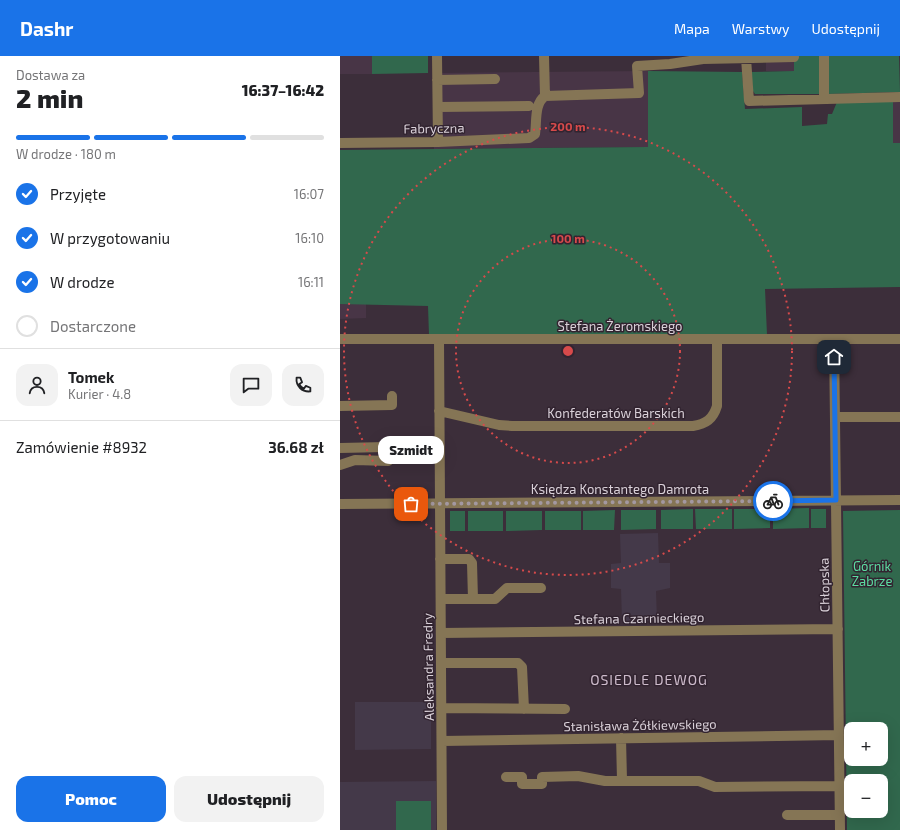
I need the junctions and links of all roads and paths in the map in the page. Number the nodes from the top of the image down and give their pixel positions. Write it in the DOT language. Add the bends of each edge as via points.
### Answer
graph roads {
  1 [pos="437,56"];
  2 [pos="544,56"];
  3 [pos="824,56"];
  4 [pos="764,57"];
  5 [pos="794,57"];
  6 [pos="746,58"];
  7 [pos="495,79"];
  8 [pos="437,80"];
  9 [pos="545,96"];
  10 [pos="900,97"];
  11 [pos="824,99"];
  12 [pos="529,106"];
  13 [pos="438,107"];
  14 [pos="438,142"];
  15 [pos="340,143"];
  16 [pos="340,339"];
  17 [pos="439,339"];
  18 [pos="717,339"];
  19 [pos="834,339"];
  20 [pos="900,339"];
  21 [pos="392,396"];
  22 [pos="340,406"];
  23 [pos="439,411"];
  24 [pos="900,416"];
  25 [pos="835,417"];
  26 [pos="340,448"];
  27 [pos="340,465"];
  28 [pos="836,500"];
  29 [pos="900,500"];
  30 [pos="340,504"];
  31 [pos="440,504"];
  32 [pos="440,559"];
  33 [pos="541,588"];
  34 [pos="440,599"];
  35 [pos="473,599"];
  36 [pos="838,629"];
  37 [pos="441,633"];
  38 [pos="441,663"];
  39 [pos="442,708"];
  40 [pos="524,709"];
  41 [pos="565,710"];
  42 [pos="839,735"];
  43 [pos="621,738"];
  44 [pos="442,741"];
  45 [pos="506,777"];
  46 [pos="622,780"];
  47 [pos="840,786"];
  48 [pos="787,815"];
  49 [pos="840,815"];
  50 [pos="442,830"];
  51 [pos="840,830"];
  1 -- 8 [label="street"];
  2 -- 9 [label="street"];
  3 -- 11 [label="street"];
  4 -- 5 [label="street"];
  4 -- 6 [label="street"];
  6 -- 9 [label="street" via="703,59 638,66 639,93"];
  6 -- 11 [label="street" via="749,101"];
  7 -- 8 [label="street"];
  8 -- 13 [label="street"];
  9 -- 14 [label="street, Fabryczna" via="538,106 535,134 529,138"];
  10 -- 11 [label="street"];
  12 -- 13 [label="street"];
  13 -- 14 [label="street"];
  14 -- 15 [label="street, Fabryczna"];
  16 -- 17 [label="street, Stefana Żeromskiego"];
  17 -- 18 [label="street, Stefana Żeromskiego"];
  17 -- 23 [label="street, Aleksandra Fredry"];
  18 -- 19 [label="street, Stefana Żeromskiego"];
  18 -- 23 [label="street, Konfederatów Barskich" via="717,406 715,413 703,424 512,426"];
  19 -- 20 [label="street, Stefana Żeromskiego"];
  19 -- 25 [label="street, Chłopska"];
  21 -- 22 [label="street" via="392,405"];
  23 -- 31 [label="street, Aleksandra Fredry"];
  24 -- 25 [label="street"];
  25 -- 28 [label="street, Chłopska"];
  26 -- 27 [label="street" via="386,447 393,450 393,454 388,461 355,460"];
  28 -- 29 [label="street, Księdza Konstantego Damrota"];
  28 -- 31 [label="street, Księdza Konstantego Damrota"];
  28 -- 36 [label="street, Chłopska"];
  30 -- 31 [label="street, Księdza Konstantego Damrota"];
  31 -- 32 [label="street, Aleksandra Fredry"];
  32 -- 34 [label="street, Aleksandra Fredry"];
  32 -- 35 [label="street" via="469,559 472,563"];
  33 -- 35 [label="street" via="507,588 494,599"];
  34 -- 35 [label="street"];
  34 -- 37 [label="street, Aleksandra Fredry"];
  36 -- 37 [label="street, Stefana Czarnieckiego"];
  36 -- 42 [label="street, Chłopska"];
  37 -- 38 [label="street, Aleksandra Fredry"];
  38 -- 39 [label="street, Aleksandra Fredry"];
  38 -- 40 [label="street" via="518,662 522,667"];
  39 -- 40 [label="street"];
  39 -- 44 [label="street, Aleksandra Fredry"];
  40 -- 41 [label="street"];
  42 -- 43 [label="street, Stanisława Żółkiewskiego"];
  42 -- 47 [label="street, Chłopska"];
  43 -- 44 [label="street, Stanisława Żółkiewskiego"];
  43 -- 46 [label="street"];
  44 -- 50 [label="street, Aleksandra Fredry"];
  45 -- 46 [label="street" via="522,777 522,784 542,784 542,777 578,776"];
  46 -- 47 [label="street" via="699,781 715,787"];
  47 -- 49 [label="street, Chłopska"];
  48 -- 49 [label="street"];
  49 -- 51 [label="street, Chłopska"];
}
